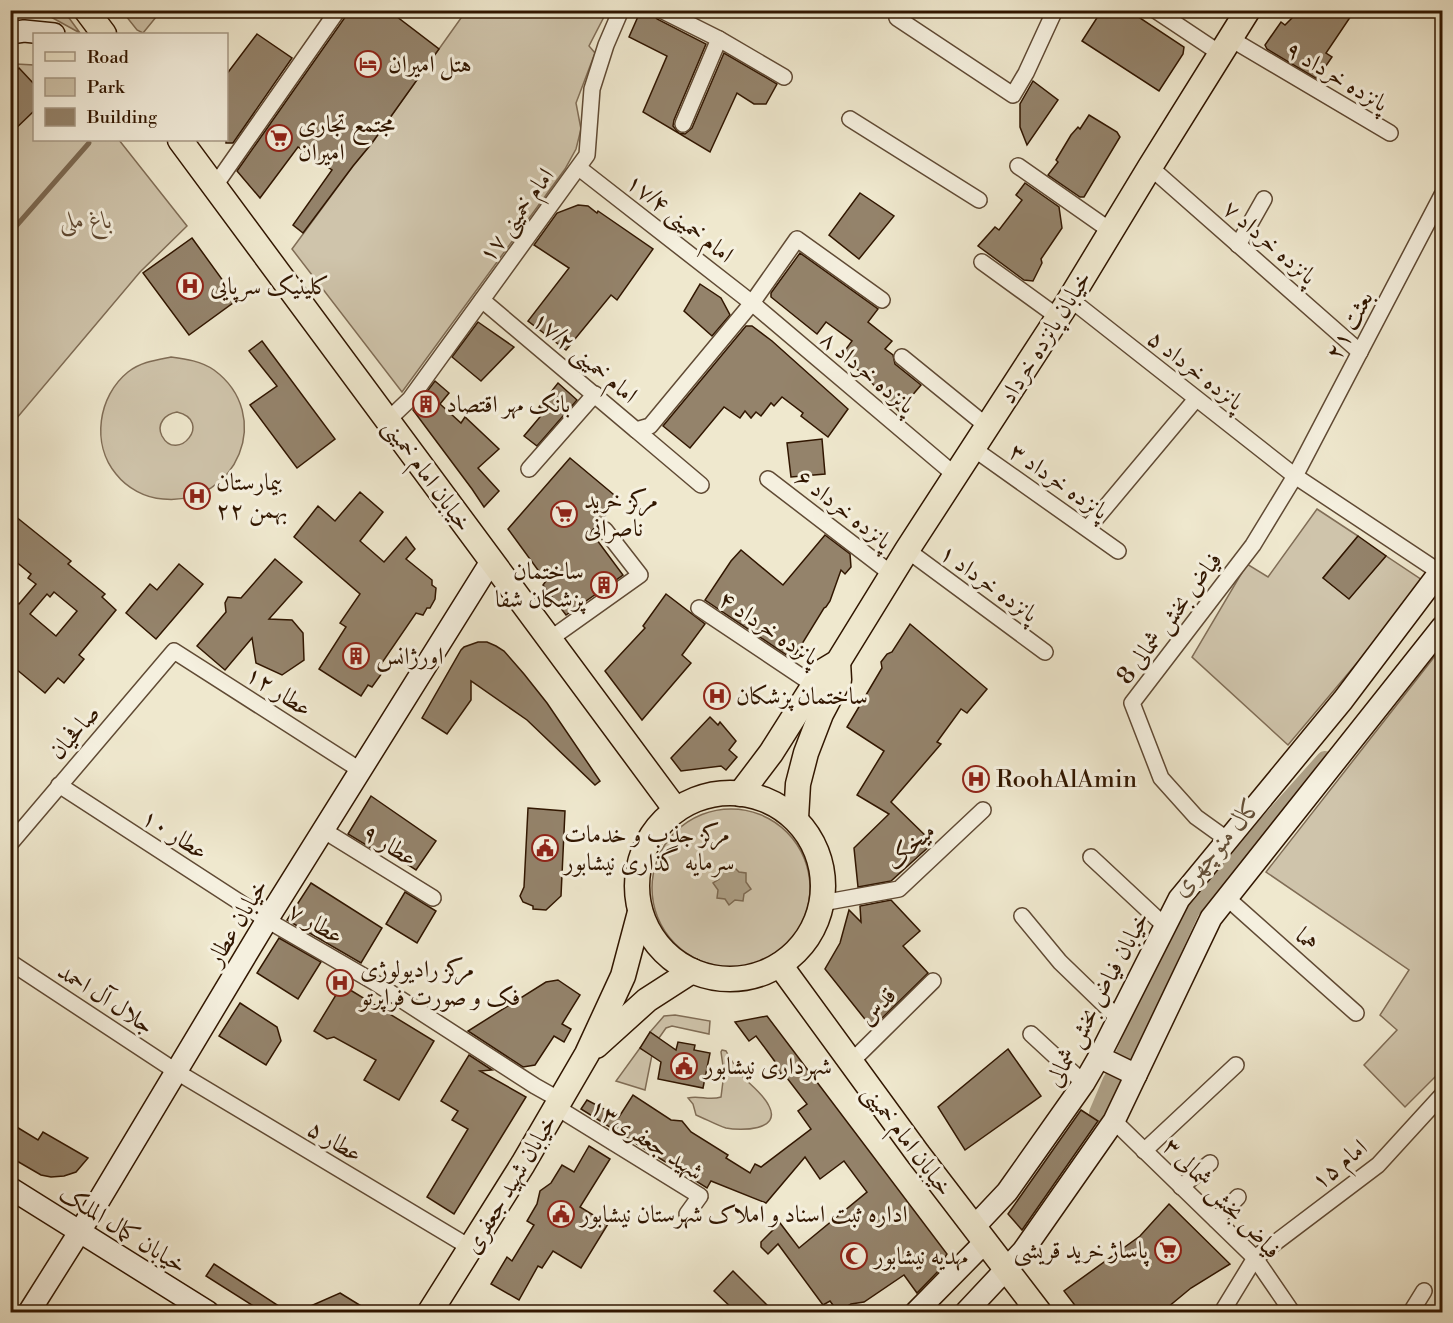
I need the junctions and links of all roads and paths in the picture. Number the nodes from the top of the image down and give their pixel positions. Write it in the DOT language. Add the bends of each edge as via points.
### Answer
graph roads {
  1 [pos="86,10"];
  2 [pos="338,10"];
  3 [pos="621,10"];
  4 [pos="661,10"];
  5 [pos="1056,10"];
  6 [pos="1155,10"];
  7 [pos="1248,10"];
  8 [pos="897,18"];
  9 [pos="10,33"];
  10 [pos="44,33"];
  11 [pos="103,33"];
  12 [pos="719,39"];
  13 [pos="1226,46"];
  14 [pos="784,77"];
  15 [pos="850,118"];
  16 [pos="683,124"];
  17 [pos="1390,133"];
  18 [pos="181,141"];
  19 [pos="1017,166"];
  20 [pos="1150,167"];
  21 [pos="579,168"];
  22 [pos="214,187"];
  23 [pos="1443,195"];
  24 [pos="1264,199"];
  25 [pos="979,201"];
  26 [pos="1111,231"];
  27 [pos="1238,245"];
  28 [pos="982,262"];
  29 [pos="482,300"];
  30 [pos="882,300"];
  31 [pos="752,303"];
  32 [pos="1064,308"];
  33 [pos="1360,352"];
  34 [pos="902,357"];
  35 [pos="595,394"];
  36 [pos="1196,399"];
  37 [pos="388,420"];
  38 [pos="988,427"];
  39 [pos="636,429"];
  40 [pos="974,449"];
  41 [pos="529,469"];
  42 [pos="956,475"];
  43 [pos="1295,477"];
  44 [pos="768,479"];
  45 [pos="701,485"];
  46 [pos="1088,528"];
  47 [pos="605,530"];
  48 [pos="907,550"];
  49 [pos="1118,550"];
  50 [pos="492,560"];
  51 [pos="1442,571"];
  52 [pos="893,575"];
  53 [pos="699,608"];
  54 [pos="1443,627"];
  55 [pos="550,639"];
  56 [pos="174,651"];
  57 [pos="1046,652"];
  58 [pos="838,662"];
  59 [pos="814,685"];
  60 [pos="1343,700"];
  61 [pos="1368,723"];
  62 [pos="360,770"];
  63 [pos="59,785"];
  64 [pos="740,794"];
  65 [pos="676,810"];
  66 [pos="983,810"];
  67 [pos="796,818"];
  68 [pos="323,830"];
  69 [pos="1228,840"];
  70 [pos="10,844"];
  71 [pos="1091,857"];
  72 [pos="433,898"];
  73 [pos="1227,898"];
  74 [pos="822,903"];
  75 [pos="640,912"];
  76 [pos="1022,916"];
  77 [pos="267,920"];
  78 [pos="1165,926"];
  79 [pos="10,962"];
  80 [pos="780,965"];
  81 [pos="692,971"];
  82 [pos="933,981"];
  83 [pos="1356,1013"];
  84 [pos="1119,1019"];
  85 [pos="1031,1034"];
  86 [pos="587,1054"];
  87 [pos="1099,1058"];
  88 [pos="851,1062"];
  89 [pos="1236,1065"];
  90 [pos="177,1072"];
  91 [pos="1136,1075"];
  92 [pos="1084,1083"];
  93 [pos="1443,1095"];
  94 [pos="558,1104"];
  95 [pos="1113,1121"];
  96 [pos="1144,1151"];
  97 [pos="1210,1163"];
  98 [pos="1181,1187"];
  99 [pos="10,1188"];
  100 [pos="1238,1197"];
  101 [pos="687,1214"];
  102 [pos="1215,1220"];
  103 [pos="79,1231"];
  104 [pos="980,1235"];
  105 [pos="471,1248"];
  106 [pos="1255,1258"];
  107 [pos="1006,1269"];
  108 [pos="1424,1291"];
  109 [pos="29,1312"];
  110 [pos="208,1312"];
  111 [pos="430,1312"];
  112 [pos="916,1312"];
  113 [pos="966,1312"];
  114 [pos="1039,1312"];
  115 [pos="1222,1312"];
  116 [pos="1292,1312"];
  117 [pos="1412,1312"];
  1 -- 11 [label="main road"];
  2 -- 22 [label="street"];
  3 -- 21 [label="street, امام خمینی ۱۷" via="592,89 587,155"];
  4 -- 12 [label="street"];
  5 -- 8 [label="street" via="1012,95"];
  6 -- 13 [label="street, پانزده خرداد ۹"];
  7 -- 13 [label="main road, خیابان پانزده خرداد"];
  9 -- 10 [label="street"];
  12 -- 14 [label="street"];
  12 -- 16 [label="street"];
  13 -- 17 [label="street, پانزده خرداد ۹"];
  13 -- 20 [label="main road, خیابان پانزده خرداد"];
  15 -- 25 [label="street"];
  18 -- 22 [label="main road, خیابان امام خمینی"];
  19 -- 26 [label="street"];
  20 -- 26 [label="main road, خیابان پانزده خرداد"];
  20 -- 27 [label="street, پانزده خرداد ۷"];
  21 -- 29 [label="street, امام خمینی ۱۷"];
  21 -- 31 [label="street, امام خمینی ۱۷/۴"];
  22 -- 37 [label="main road, خیابان امام خمینی"];
  23 -- 33 [label="street, بعثت ۲۱"];
  24 -- 27 [label="street"];
  26 -- 32 [label="main road, خیابان پانزده خرداد"];
  27 -- 33 [label="street, پانزده خرداد ۷"];
  28 -- 32 [label="street, پانزده خرداد ۵"];
  29 -- 35 [label="street, امام خمینی ۱۷/۲"];
  29 -- 37 [label="street, امام خمینی ۱۷" via="410,399"];
  30 -- 31 [label="street, امام خمینی ۱۷/۲" via="797,239"];
  31 -- 39 [label="street, امام خمینی ۱۷/۲" via="650,426"];
  31 -- 42 [label="street, پانزده خرداد ۸"];
  32 -- 36 [label="street, پانزده خرداد ۵"];
  32 -- 38 [label="main road, خیابان پانزده خرداد"];
  33 -- 43 [label="street, بعثت ۲۱"];
  34 -- 38 [label="street"];
  35 -- 39 [label="street, امام خمینی ۱۷/۲"];
  35 -- 41 [label="street"];
  36 -- 43 [label="street, پانزده خرداد ۵"];
  36 -- 46 [label="street"];
  37 -- 50 [label="main road, خیابان امام خمینی"];
  38 -- 40 [label="main road, خیابان پانزده خرداد"];
  39 -- 45 [label="street"];
  40 -- 42 [label="main road, خیابان پانزده خرداد"];
  40 -- 46 [label="street, پانزده خرداد ۳"];
  42 -- 48 [label="main road, خیابان پانزده خرداد"];
  43 -- 51 [label="street, پانزده خرداد ۵"];
  43 -- 69 [label="street, فیاض بخش شمالی 8" via="1253,545 1132,703 1161,778 1196,817"];
  44 -- 52 [label="street, پانزده خرداد ۶"];
  46 -- 49 [label="street, پانزده خرداد ۳"];
  47 -- 55 [label="street" via="640,575"];
  48 -- 52 [label="main road, خیابان پانزده خرداد"];
  48 -- 57 [label="street, پانزده خرداد ۱"];
  50 -- 55 [label="main road, خیابان امام خمینی"];
  50 -- 62 [label="street, خیابان عطار"];
  51 -- 60 [label="street, خیابان فیاض بخش شمالی"];
  52 -- 58 [label="main road, خیابان پانزده خرداد"];
  53 -- 59 [label="street, پانزده خرداد ۴"];
  54 -- 61 [label="street"];
  55 -- 65 [label="main road, خیابان امام خمینی"];
  56 -- 62 [label="street, عطار ۱۲"];
  56 -- 63 [label="street, صافحیان"];
  58 -- 59 [label="main road, خیابان پانزده خرداد" via="823,671"];
  58 -- 67 [label="main road, خیابان پانزده خرداد" via="839,680 806,753 798,784"];
  59 -- 64 [label="main road, خیابان پانزده خرداد"];
  60 -- 61 [label="street"];
  60 -- 69 [label="street, خیابان فیاض بخش شمالی"];
  61 -- 73 [label="street"];
  62 -- 68 [label="street, خیابان عطار"];
  63 -- 70 [label="street, صافحیان"];
  63 -- 77 [label="street, عطار ۱۰"];
  64 -- 65 [label="main road" via="718,794"];
  64 -- 67 [label="main road" via="762,799"];
  65 -- 75 [label="main road" via="646,845 639,866"];
  66 -- 74 [label="street, میخک" via="898,889"];
  67 -- 74 [label="main road" via="816,849 823,876"];
  68 -- 72 [label="street, عطار ۹"];
  68 -- 77 [label="street, خیابان عطار"];
  69 -- 78 [label="street, خیابان فیاض بخش شمالی" via="1179,899"];
  71 -- 78 [label="street"];
  73 -- 83 [label="street, هما"];
  73 -- 91 [label="street" via="1211,918"];
  74 -- 80 [label="main road" via="814,927"];
  75 -- 81 [label="main road" via="650,935 666,954"];
  75 -- 86 [label="main road, خیابان شهید جعفری" via="623,976"];
  76 -- 84 [label="street" via="1060,962"];
  77 -- 90 [label="street, خیابان عطار"];
  77 -- 94 [label="street, عطار ۷" via="374,982"];
  78 -- 84 [label="street, خیابان فیاض بخش شمالی"];
  79 -- 90 [label="street, جلال آل احمد"];
  80 -- 81 [label="main road" via="743,978 724,979"];
  80 -- 88 [label="main road, خیابان امام خمینی"];
  81 -- 86 [label="main road, خیابان شهید جعفری" via="647,1000"];
  82 -- 88 [label="street, قدس"];
  84 -- 87 [label="street, خیابان فیاض بخش شمالی"];
  85 -- 92 [label="street"];
  86 -- 94 [label="main road, خیابان شهید جعفری"];
  87 -- 91 [label="street"];
  87 -- 92 [label="street, خیابان فیاض بخش شمالی"];
  88 -- 104 [label="main road, خیابان امام خمینی"];
  89 -- 96 [label="street"];
  90 -- 103 [label="street, خیابان عطار"];
  90 -- 105 [label="street, عطار ۵"];
  91 -- 95 [label="street"];
  92 -- 104 [label="street, خیابان فیاض بخش شمالی"];
  93 -- 106 [label="street, امام ۱۵" via="1378,1165"];
  94 -- 101 [label="street, شهید جعفری۱۳" via="700,1196"];
  94 -- 105 [label="main road, خیابان شهید جعفری"];
  95 -- 96 [label="street, فیاض بخش شمالی ۳"];
  95 -- 107 [label="street" via="1023,1251"];
  96 -- 98 [label="street, فیاض بخش شمالی ۳"];
  97 -- 98 [label="street"];
  98 -- 102 [label="street, فیاض بخش شمالی ۳"];
  99 -- 103 [label="street, خیابان کمال الملک"];
  100 -- 102 [label="street"];
  102 -- 106 [label="street, فیاض بخش شمالی ۳"];
  103 -- 109 [label="street, خیابان عطار"];
  103 -- 110 [label="street, خیابان کمال الملک"];
  104 -- 107 [label="main road, خیابان امام خمینی"];
  104 -- 112 [label="street, خیابان فیاض بخش شمالی"];
  105 -- 111 [label="main road, خیابان شهید جعفری"];
  106 -- 115 [label="street"];
  106 -- 116 [label="street, فیاض بخش شمالی ۳"];
  107 -- 113 [label="street"];
  107 -- 114 [label="main road, خیابان امام خمینی"];
  108 -- 117 [label="street"];
}
